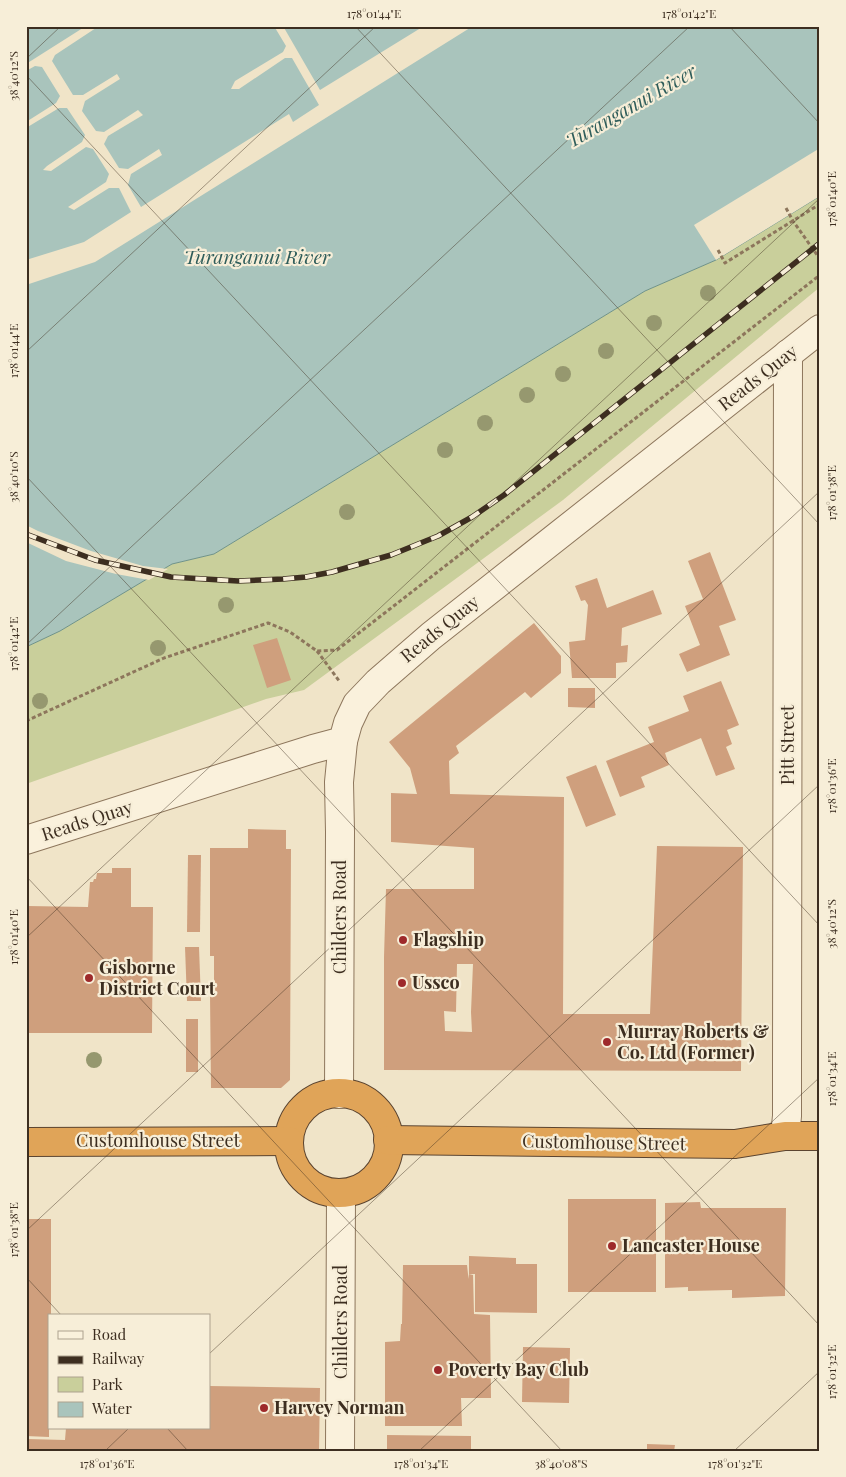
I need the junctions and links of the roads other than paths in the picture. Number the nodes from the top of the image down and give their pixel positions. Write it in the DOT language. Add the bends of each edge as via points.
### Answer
graph roads {
  1 [pos="820,329"];
  2 [pos="788,354"];
  3 [pos="343,741"];
  4 [pos="26,840"];
  5 [pos="339,1094"];
  6 [pos="785,1136"];
  7 [pos="820,1136"];
  8 [pos="388,1140"];
  9 [pos="289,1141"];
  10 [pos="26,1142"];
  11 [pos="341,1193"];
  12 [pos="340,1451"];
  1 -- 2 [label="street, Reads Quay"];
  2 -- 3 [label="street, Reads Quay" via="431,636 378,682 357,704"];
  2 -- 6 [label="street, Pitt Street"];
  3 -- 4 [label="street, Reads Quay"];
  3 -- 5 [label="street, Childers Road" via="339,782"];
  5 -- 8 [label="highway" via="354,1096 378,1113"];
  5 -- 9 [label="highway" via="315,1099 304,1107 291,1128"];
  6 -- 7 [label="highway, Customhouse Street"];
  6 -- 8 [label="highway, Customhouse Street" via="736,1144"];
  8 -- 11 [label="highway" via="383,1166 376,1177 354,1191"];
  9 -- 10 [label="highway, Customhouse Street"];
  9 -- 11 [label="highway" via="295,1168 304,1179 328,1192"];
  11 -- 12 [label="street, Childers Road"];
}
